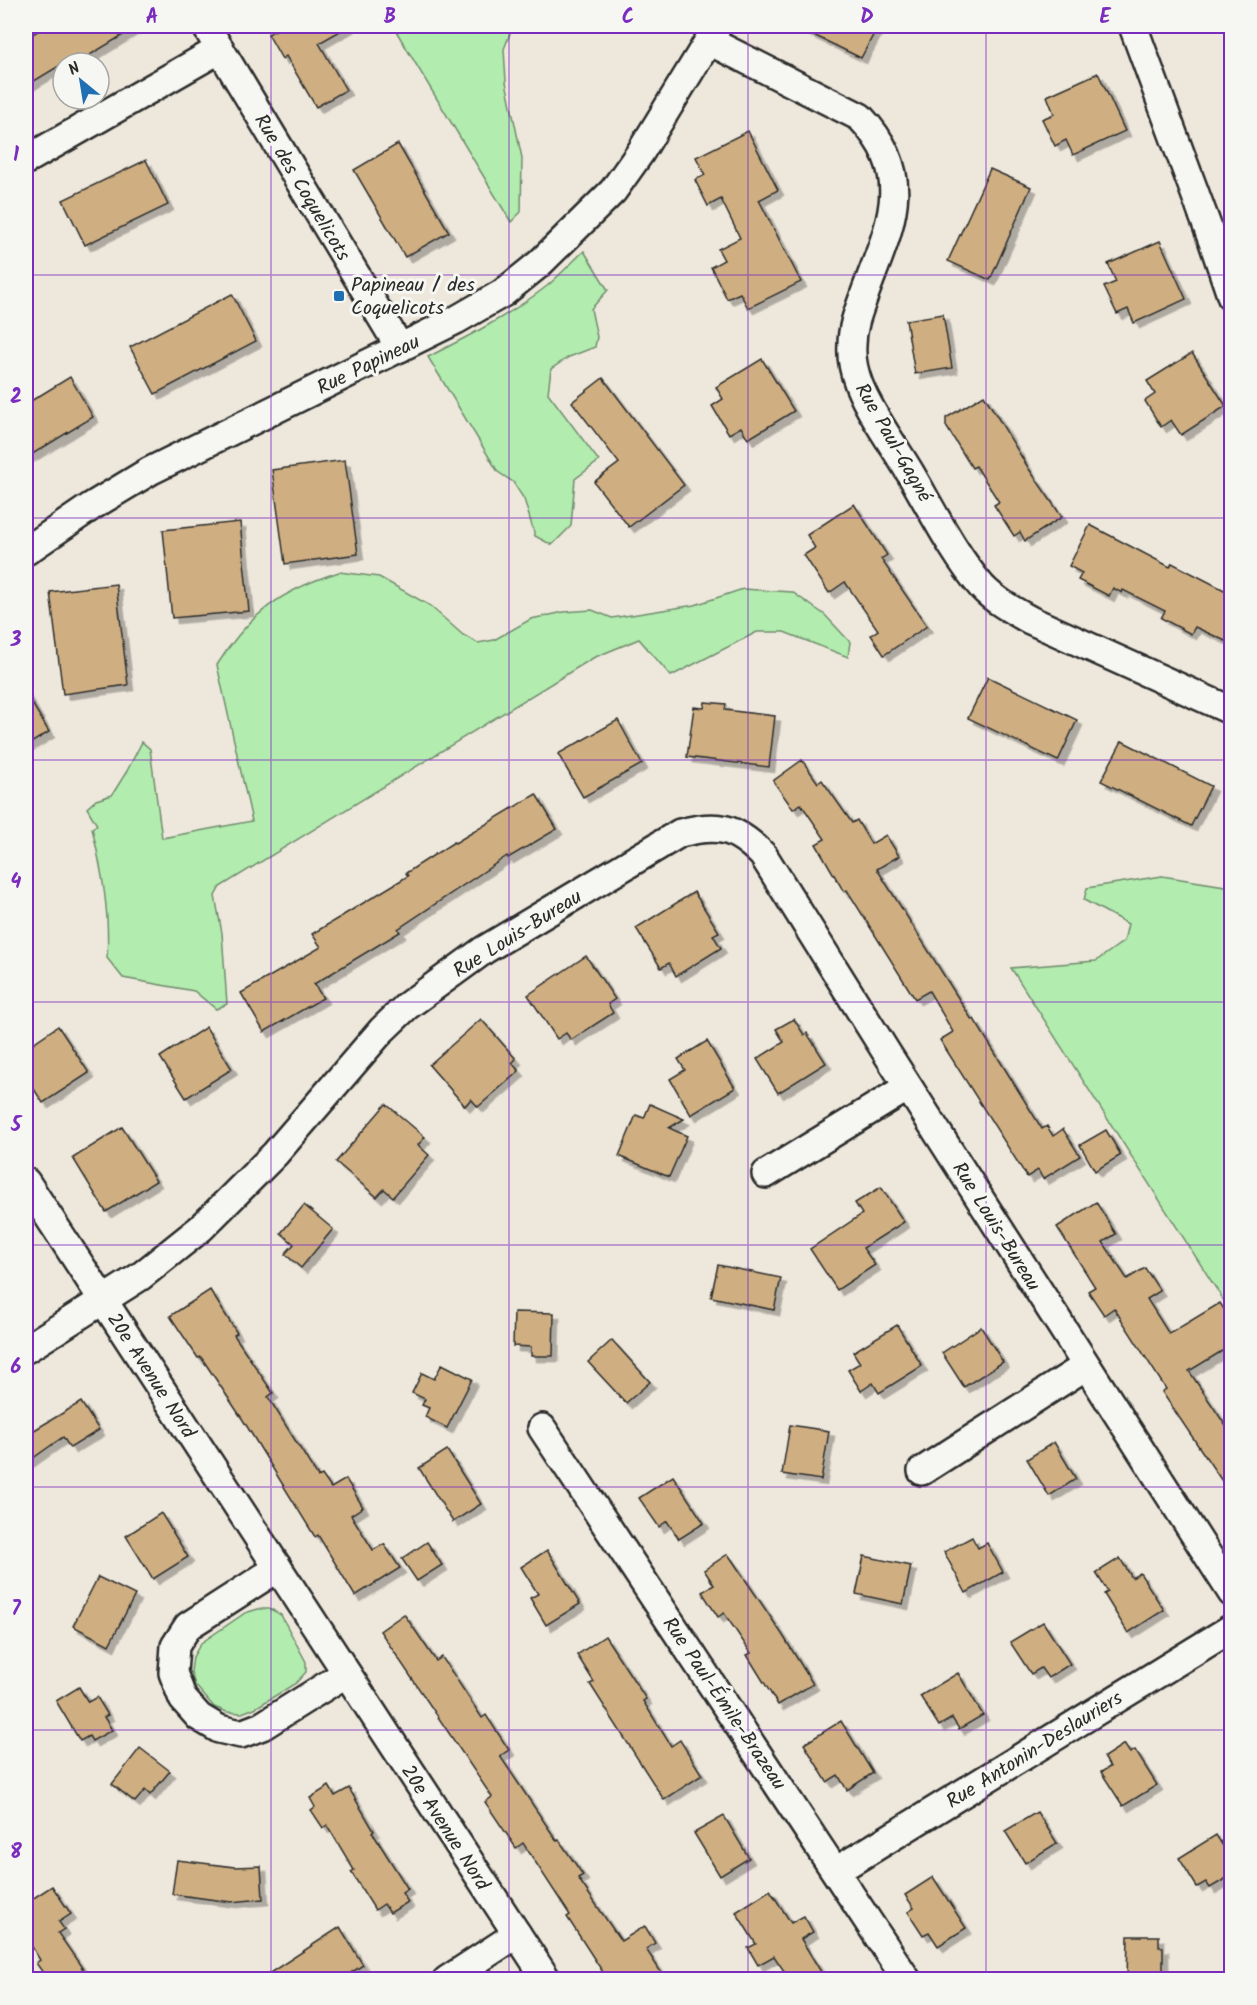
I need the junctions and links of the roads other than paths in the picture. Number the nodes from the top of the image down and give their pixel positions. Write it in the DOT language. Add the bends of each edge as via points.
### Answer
graph roads {
  1 [pos="206,26"];
  2 [pos="1133,26"];
  3 [pos="714,33"];
  4 [pos="220,49"];
  5 [pos="26,160"];
  6 [pos="1232,298"];
  7 [pos="400,348"];
  8 [pos="26,551"];
  9 [pos="1232,711"];
  10 [pos="908,1087"];
  11 [pos="766,1174"];
  12 [pos="26,1182"];
  13 [pos="103,1300"];
  14 [pos="26,1349"];
  15 [pos="1086,1366"];
  16 [pos="542,1428"];
  17 [pos="922,1471"];
  18 [pos="278,1568"];
  19 [pos="1232,1593"];
  20 [pos="1232,1628"];
  21 [pos="345,1674"];
  22 [pos="836,1871"];
  23 [pos="517,1934"];
  24 [pos="447,1980"];
  25 [pos="547,1980"];
  26 [pos="907,1980"];
  1 -- 4 [label="street, Rue des Coquelicots"];
  2 -- 6 [label="street"];
  3 -- 7 [label="street, Rue Papineau" via="640,153 613,191 581,225 503,293"];
  3 -- 9 [label="street, Rue Paul-Gagné" via="860,117 887,153 894,180 894,203 888,232 854,324 853,366 874,413 983,588 1030,620"];
  4 -- 5 [label="street"];
  4 -- 7 [label="street, Rue des Coquelicots"];
  7 -- 8 [label="street, Rue Papineau" via="150,471"];
  10 -- 11 [label="street"];
  10 -- 13 [label="street, Rue Louis-Bureau" via="763,855 748,840 725,829 704,827 680,833 484,950 407,1006 237,1195 173,1252"];
  10 -- 15 [label="street, Rue Louis-Bureau"];
  12 -- 13 [label="street, 20e Avenue Nord"];
  13 -- 14 [label="street, Rue Louis-Bureau"];
  13 -- 18 [label="street, 20e Avenue Nord"];
  15 -- 17 [label="street"];
  15 -- 19 [label="street, Rue Louis-Bureau"];
  16 -- 22 [label="street, Rue Paul-Émile-Brazeau"];
  18 -- 21 [label="street, 20e Avenue Nord"];
  18 -- 21 [label="street" via="188,1626 175,1646 173,1673 183,1699 219,1729 241,1734 262,1726"];
  20 -- 22 [label="street, Rue Antonin-Deslauriers"];
  21 -- 23 [label="street, 20e Avenue Nord"];
  22 -- 26 [label="street, Rue Paul-Émile-Brazeau"];
  23 -- 24 [label="street"];
  23 -- 25 [label="street, 20e Avenue Nord"];
}
